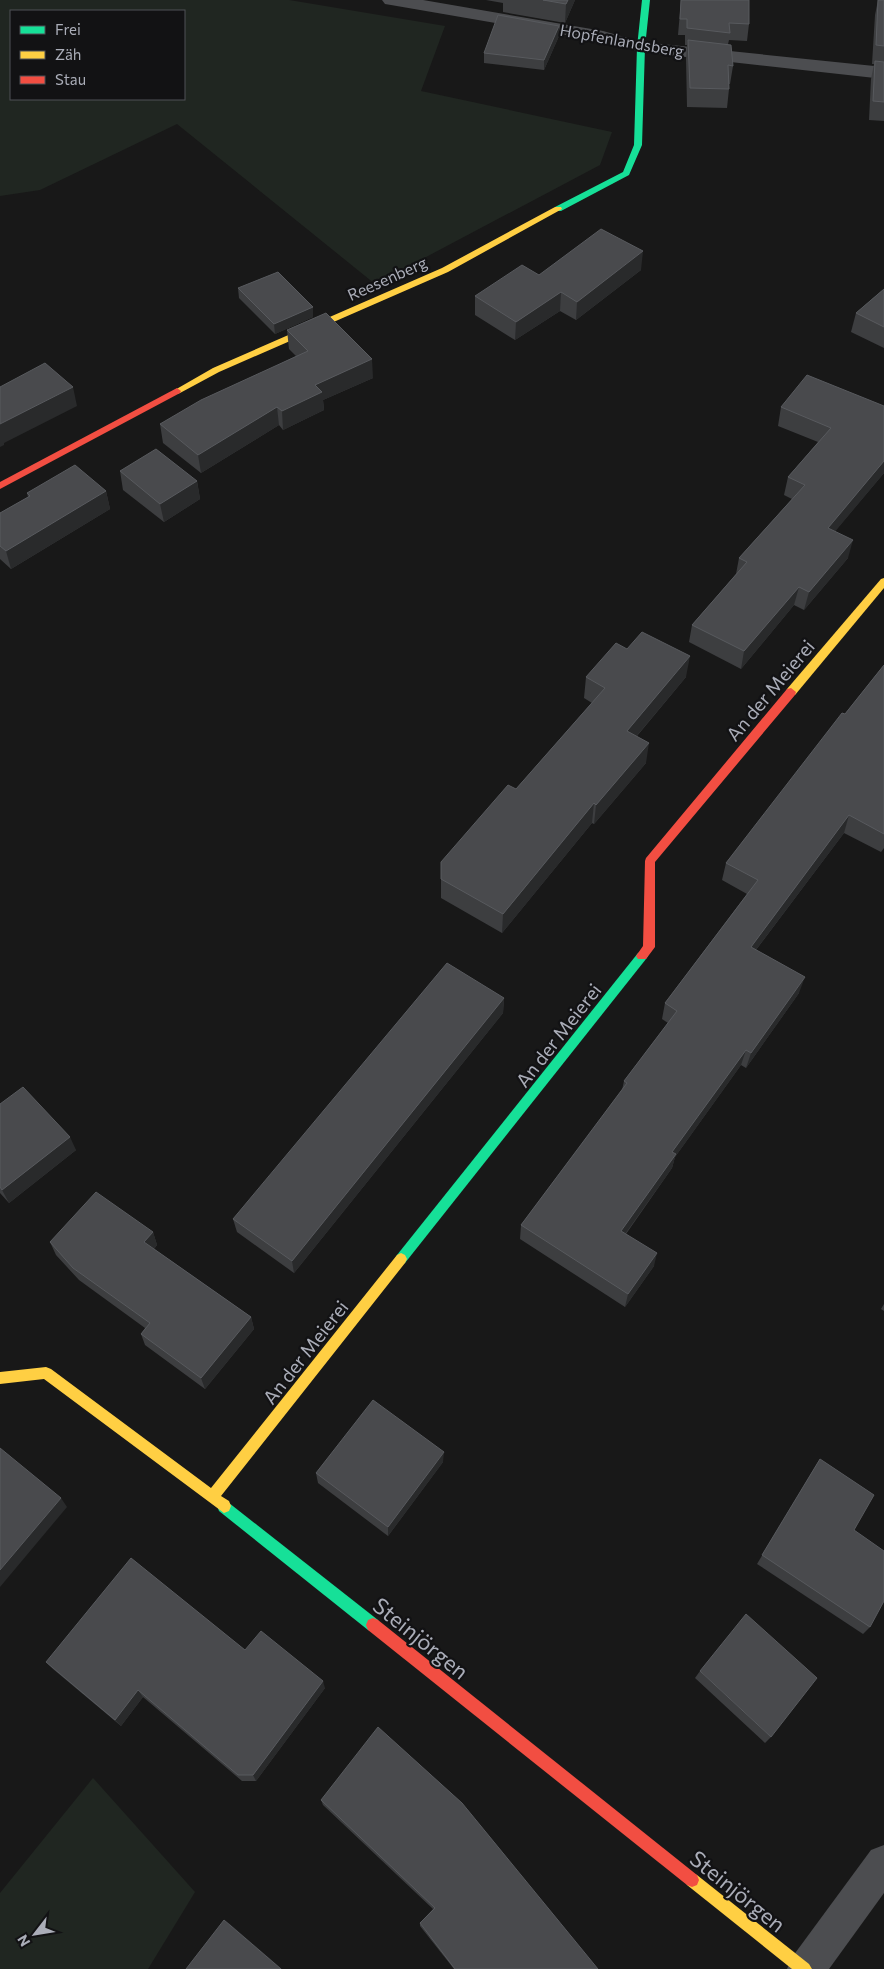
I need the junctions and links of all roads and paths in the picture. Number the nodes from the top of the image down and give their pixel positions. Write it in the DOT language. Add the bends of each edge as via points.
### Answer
graph roads {
  1 [pos="391,0"];
  2 [pos="646,0"];
  3 [pos="641,46"];
  4 [pos="884,73"];
  5 [pos="0,486"];
  6 [pos="884,581"];
  7 [pos="0,1378"];
  8 [pos="212,1497"];
  9 [pos="884,1863"];
  10 [pos="805,1969"];
  1 -- 3 [label="street, Hopfenlandsberg" via="602,36"];
  2 -- 3 [label="street, Reesenberg"];
  3 -- 4 [label="street, Hopfenlandsberg"];
  3 -- 5 [label="street, Reesenberg" via="638,145 626,173 445,270 216,370"];
  6 -- 8 [label="street, An der Meierei" via="650,861 649,947"];
  7 -- 8 [label="street, Steinjörgen" via="46,1373"];
  8 -- 10 [label="street, Steinjörgen"];
  9 -- 10 [label="street"];
}
